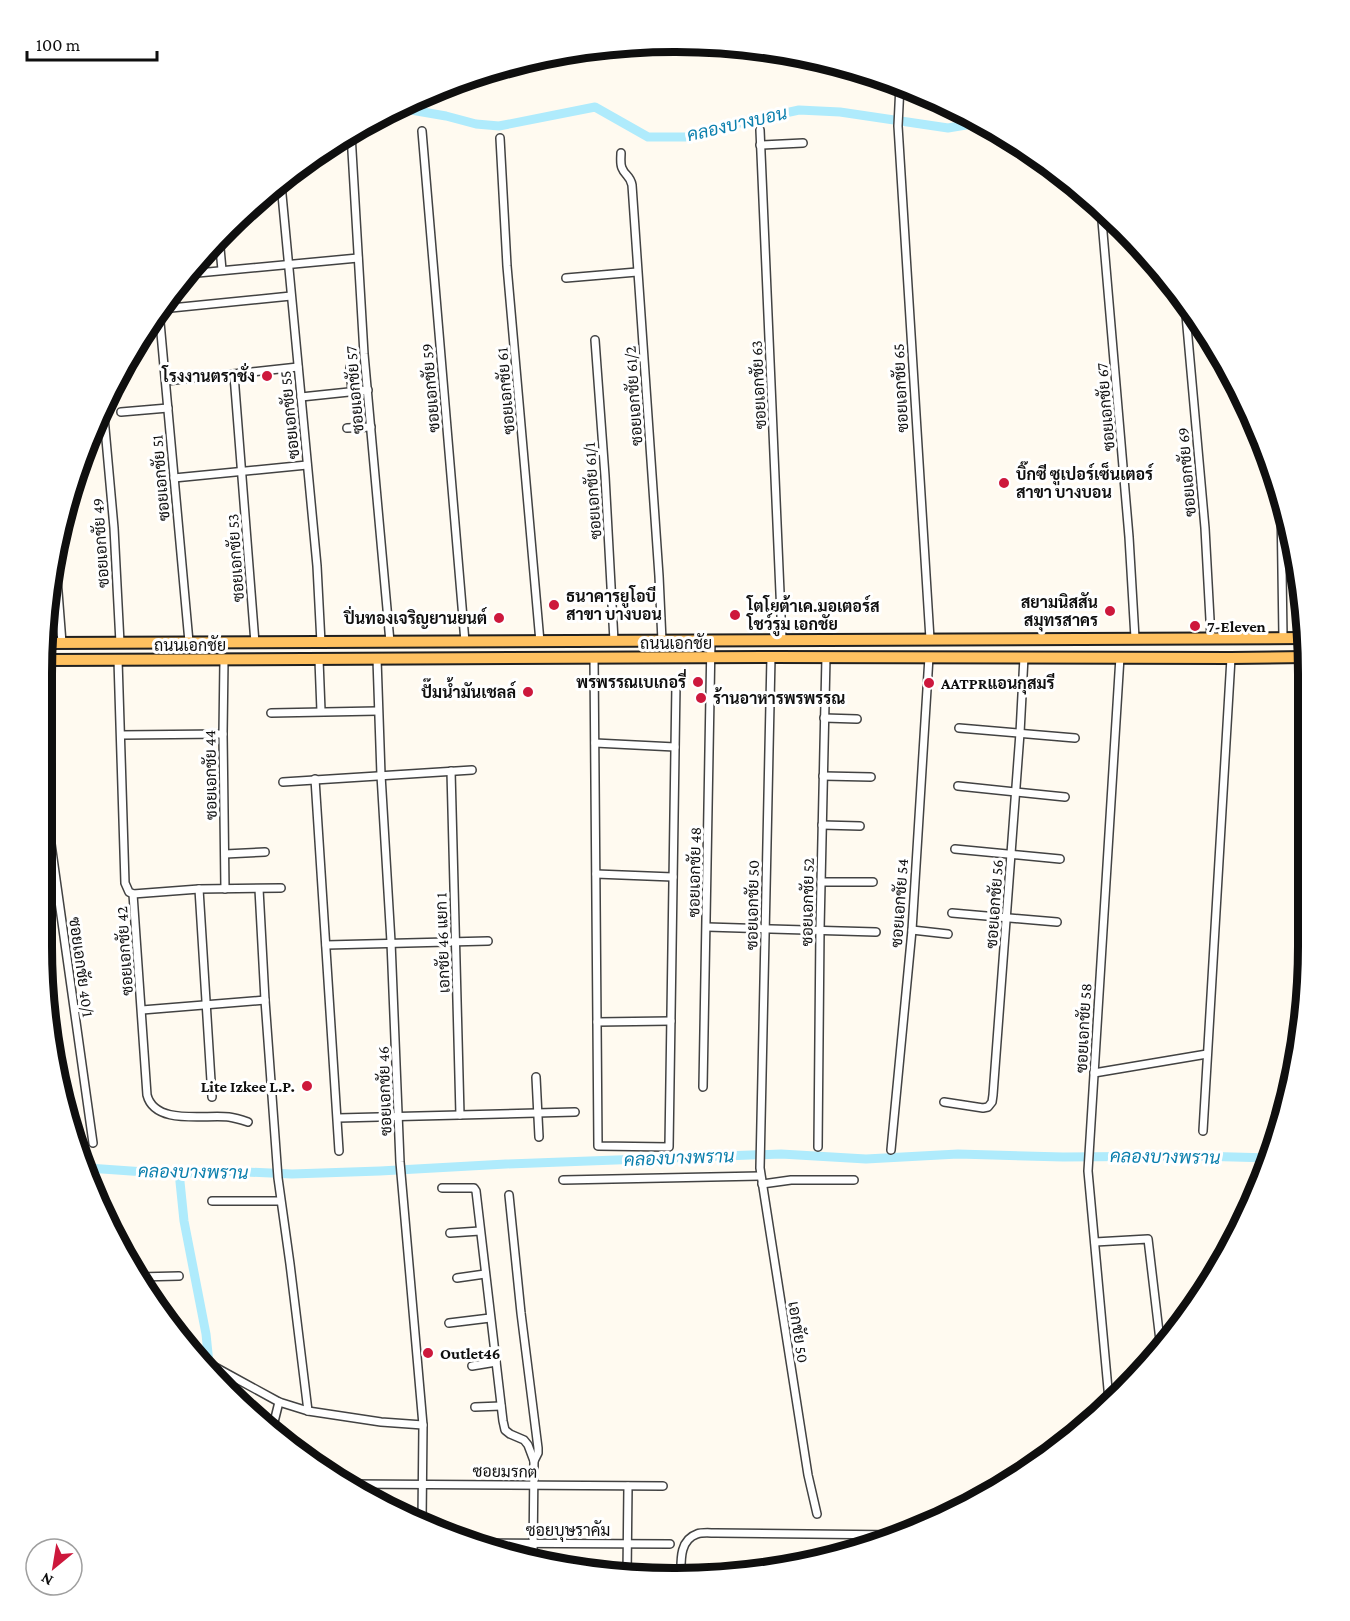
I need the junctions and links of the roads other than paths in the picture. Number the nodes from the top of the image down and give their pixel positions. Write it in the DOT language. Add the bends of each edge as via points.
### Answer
graph roads {
  1 [pos="899,95"];
  2 [pos="760,130"];
  3 [pos="422,132"];
  4 [pos="500,138"];
  5 [pos="352,143"];
  6 [pos="803,143"];
  7 [pos="760,145"];
  8 [pos="621,153"];
  9 [pos="282,193"];
  10 [pos="1102,223"];
  11 [pos="220,251"];
  12 [pos="358,258"];
  13 [pos="287,264"];
  14 [pos="222,270"];
  15 [pos="201,272"];
  16 [pos="637,272"];
  17 [pos="566,278"];
  18 [pos="291,296"];
  19 [pos="172,309"];
  20 [pos="1186,320"];
  21 [pos="161,323"];
  22 [pos="595,340"];
  23 [pos="350,367"];
  24 [pos="298,368"];
  25 [pos="234,375"];
  26 [pos="166,381"];
  27 [pos="368,390"];
  28 [pos="352,392"];
  29 [pos="301,397"];
  30 [pos="168,408"];
  31 [pos="121,412"];
  32 [pos="105,426"];
  33 [pos="371,427"];
  34 [pos="347,429"];
  35 [pos="307,465"];
  36 [pos="242,471"];
  37 [pos="174,478"];
  38 [pos="1281,536"];
  39 [pos="58,593"];
  40 [pos="1283,637"];
  41 [pos="1135,638"];
  42 [pos="1211,638"];
  43 [pos="1296,638"];
  44 [pos="782,639"];
  45 [pos="930,639"];
  46 [pos="711,640"];
  47 [pos="614,641"];
  48 [pos="662,641"];
  49 [pos="189,642"];
  50 [pos="390,642"];
  51 [pos="465,642"];
  52 [pos="540,642"];
  53 [pos="54,643"];
  54 [pos="62,643"];
  55 [pos="120,643"];
  56 [pos="224,643"];
  57 [pos="255,643"];
  58 [pos="321,643"];
  59 [pos="771,657"];
  60 [pos="826,657"];
  61 [pos="929,657"];
  62 [pos="1024,657"];
  63 [pos="1120,657"];
  64 [pos="1297,657"];
  65 [pos="594,658"];
  66 [pos="712,658"];
  67 [pos="1231,658"];
  68 [pos="377,659"];
  69 [pos="53,660"];
  70 [pos="118,660"];
  71 [pos="224,660"];
  72 [pos="319,660"];
  73 [pos="676,684"];
  74 [pos="321,711"];
  75 [pos="378,711"];
  76 [pos="271,713"];
  77 [pos="824,718"];
  78 [pos="857,719"];
  79 [pos="958,728"];
  80 [pos="1020,733"];
  81 [pos="223,734"];
  82 [pos="121,735"];
  83 [pos="1075,738"];
  84 [pos="596,742"];
  85 [pos="675,747"];
  86 [pos="472,770"];
  87 [pos="451,771"];
  88 [pos="381,775"];
  89 [pos="823,776"];
  90 [pos="871,777"];
  91 [pos="315,779"];
  92 [pos="283,782"];
  93 [pos="958,786"];
  94 [pos="1015,793"];
  95 [pos="1065,797"];
  96 [pos="822,825"];
  97 [pos="860,826"];
  98 [pos="955,849"];
  99 [pos="52,851"];
  100 [pos="266,852"];
  101 [pos="225,854"];
  102 [pos="1012,855"];
  103 [pos="1060,859"];
  104 [pos="596,874"];
  105 [pos="673,878"];
  106 [pos="821,882"];
  107 [pos="873,882"];
  108 [pos="281,888"];
  109 [pos="199,889"];
  110 [pos="225,889"];
  111 [pos="259,889"];
  112 [pos="133,894"];
  113 [pos="952,913"];
  114 [pos="1007,918"];
  115 [pos="1057,922"];
  116 [pos="707,927"];
  117 [pos="765,928"];
  118 [pos="820,930"];
  119 [pos="912,930"];
  120 [pos="876,932"];
  121 [pos="948,934"];
  122 [pos="456,941"];
  123 [pos="488,941"];
  124 [pos="391,942"];
  125 [pos="326,945"];
  126 [pos="265,1000"];
  127 [pos="207,1005"];
  128 [pos="142,1010"];
  129 [pos="671,1021"];
  130 [pos="597,1022"];
  131 [pos="1207,1054"];
  132 [pos="1094,1073"];
  133 [pos="536,1077"];
  134 [pos="703,1087"];
  135 [pos="212,1097"];
  136 [pos="944,1102"];
  137 [pos="575,1112"];
  138 [pos="538,1113"];
  139 [pos="460,1115"];
  140 [pos="399,1117"];
  141 [pos="338,1118"];
  142 [pos="248,1122"];
  143 [pos="1203,1131"];
  144 [pos="539,1137"];
  145 [pos="93,1143"];
  146 [pos="818,1147"];
  147 [pos="891,1150"];
  148 [pos="339,1151"];
  149 [pos="760,1153"];
  150 [pos="761,1176"];
  151 [pos="563,1180"];
  152 [pos="854,1180"];
  153 [pos="442,1188"];
  154 [pos="509,1195"];
  155 [pos="212,1201"];
  156 [pos="280,1202"];
  157 [pos="480,1231"];
  158 [pos="450,1233"];
  159 [pos="1095,1242"];
  160 [pos="485,1274"];
  161 [pos="178,1276"];
  162 [pos="148,1277"];
  163 [pos="457,1278"];
  164 [pos="490,1318"];
  165 [pos="449,1323"];
  166 [pos="1160,1336"];
  167 [pos="496,1362"];
  168 [pos="472,1366"];
  169 [pos="220,1370"];
  170 [pos="1108,1392"];
  171 [pos="279,1402"];
  172 [pos="501,1406"];
  173 [pos="475,1407"];
  174 [pos="308,1411"];
  175 [pos="274,1422"];
  176 [pos="423,1425"];
  177 [pos="534,1461"];
  178 [pos="362,1484"];
  179 [pos="422,1484"];
  180 [pos="534,1485"];
  181 [pos="628,1486"];
  182 [pos="663,1486"];
  183 [pos="422,1514"];
  184 [pos="817,1514"];
  185 [pos="876,1535"];
  186 [pos="501,1543"];
  187 [pos="534,1543"];
  188 [pos="627,1543"];
  189 [pos="670,1544"];
  190 [pos="533,1552"];
  191 [pos="627,1566"];
  192 [pos="681,1568"];
  1 -- 45 [label="street, ซอยเอกชัย 65"];
  2 -- 7 [label="street, ซอยเอกชัย 63"];
  3 -- 51 [label="street, ซอยเอกชัย 59"];
  4 -- 52 [label="street, ซอยเอกชัย 61" via="507,266"];
  5 -- 12 [label="street, ซอยเอกชัย 57"];
  6 -- 7 [label="street"];
  7 -- 44 [label="street, ซอยเอกชัย 63"];
  8 -- 16 [label="street, ซอยเอกชัย 61/2" via="621,166 632,185"];
  9 -- 13 [label="street, ซอยเอกชัย 55"];
  10 -- 41 [label="street, ซอยเอกชัย 67"];
  11 -- 14 [label="street"];
  12 -- 13 [label="street"];
  12 -- 27 [label="street, ซอยเอกชัย 57"];
  13 -- 14 [label="street"];
  13 -- 18 [label="street, ซอยเอกชัย 55"];
  14 -- 15 [label="street"];
  16 -- 17 [label="street"];
  16 -- 48 [label="street, ซอยเอกชัย 61/2"];
  18 -- 19 [label="street"];
  18 -- 24 [label="street, ซอยเอกชัย 55"];
  20 -- 42 [label="street, ซอยเอกชัย 69"];
  21 -- 26 [label="street, ซอยเอกชัย 51"];
  22 -- 47 [label="street, ซอยเอกชัย 61/1"];
  23 -- 28 [label="street"];
  24 -- 25 [label="street"];
  24 -- 29 [label="street, ซอยเอกชัย 55"];
  25 -- 26 [label="street"];
  25 -- 36 [label="street, ซอยเอกชัย 53"];
  26 -- 30 [label="street, ซอยเอกชัย 51"];
  27 -- 28 [label="street"];
  27 -- 33 [label="street, ซอยเอกชัย 57"];
  28 -- 29 [label="street"];
  29 -- 35 [label="street, ซอยเอกชัย 55"];
  30 -- 31 [label="street"];
  30 -- 37 [label="street, ซอยเอกชัย 51"];
  32 -- 55 [label="street, ซอยเอกชัย 49"];
  33 -- 34 [label="street"];
  33 -- 50 [label="street, ซอยเอกชัย 57"];
  35 -- 36 [label="street"];
  35 -- 58 [label="street, ซอยเอกชัย 55"];
  36 -- 37 [label="street"];
  36 -- 57 [label="street, ซอยเอกชัย 53"];
  37 -- 49 [label="street, ซอยเอกชัย 51"];
  38 -- 40 [label="street"];
  39 -- 54 [label="street"];
  40 -- 42 [label="main road, ถนนเอกชัย"];
  40 -- 43 [label="main road, ถนนเอกชัย"];
  41 -- 42 [label="main road, ถนนเอกชัย"];
  41 -- 45 [label="main road, ถนนเอกชัย"];
  44 -- 45 [label="main road, ถนนเอกชัย"];
  44 -- 46 [label="main road, ถนนเอกชัย"];
  46 -- 48 [label="main road, ถนนเอกชัย"];
  46 -- 66 [label="street, ซอยเอกชัย 48"];
  47 -- 48 [label="main road, ถนนเอกชัย"];
  47 -- 52 [label="main road, ถนนเอกชัย"];
  49 -- 55 [label="main road, ถนนเอกชัย"];
  49 -- 56 [label="main road, ถนนเอกชัย"];
  50 -- 51 [label="main road, ถนนเอกชัย"];
  50 -- 58 [label="main road, ถนนเอกชัย"];
  51 -- 52 [label="main road, ถนนเอกชัย"];
  53 -- 54 [label="main road, ถนนเอกชัย"];
  54 -- 55 [label="main road, ถนนเอกชัย"];
  56 -- 57 [label="main road, ถนนเอกชัย"];
  56 -- 71 [label="main road"];
  57 -- 58 [label="main road, ถนนเอกชัย"];
  59 -- 60 [label="main road, ถนนเอกชัย"];
  59 -- 66 [label="main road, ถนนเอกชัย"];
  59 -- 117 [label="street, ซอยเอกชัย 50"];
  60 -- 61 [label="main road, ถนนเอกชัย"];
  60 -- 77 [label="street, ซอยเอกชัย 52"];
  61 -- 62 [label="main road, ถนนเอกชัย"];
  61 -- 119 [label="street, ซอยเอกชัย 54"];
  62 -- 63 [label="main road, ถนนเอกชัย"];
  62 -- 80 [label="street, ซอยเอกชัย 56"];
  63 -- 67 [label="main road, ถนนเอกชัย"];
  63 -- 132 [label="street, ซอยเอกชัย 58"];
  64 -- 67 [label="main road, ถนนเอกชัย"];
  65 -- 66 [label="main road, ถนนเอกชัย"];
  65 -- 68 [label="main road, ถนนเอกชัย"];
  65 -- 84 [label="street"];
  66 -- 116 [label="street, ซอยเอกชัย 48"];
  67 -- 131 [label="street"];
  68 -- 72 [label="main road, ถนนเอกชัย"];
  68 -- 75 [label="street, ซอยเอกชัย 46"];
  69 -- 70 [label="main road, ถนนเอกชัย"];
  70 -- 71 [label="main road, ถนนเอกชัย"];
  70 -- 82 [label="street, ซอยเอกชัย 42"];
  71 -- 72 [label="main road, ถนนเอกชัย"];
  71 -- 81 [label="street, ซอยเอกชัย 44"];
  72 -- 74 [label="street"];
  73 -- 85 [label="street"];
  74 -- 75 [label="street"];
  74 -- 76 [label="street"];
  75 -- 88 [label="street, ซอยเอกชัย 46"];
  77 -- 78 [label="street"];
  77 -- 89 [label="street, ซอยเอกชัย 52"];
  79 -- 80 [label="street"];
  80 -- 83 [label="street"];
  80 -- 94 [label="street, ซอยเอกชัย 56"];
  81 -- 82 [label="street"];
  81 -- 101 [label="street, ซอยเอกชัย 44"];
  82 -- 112 [label="street, ซอยเอกชัย 42" via="125,883"];
  84 -- 85 [label="street"];
  84 -- 104 [label="street"];
  85 -- 105 [label="street"];
  86 -- 87 [label="street"];
  87 -- 88 [label="street"];
  87 -- 122 [label="street, เอกชัย 46 แยก 1"];
  88 -- 91 [label="street"];
  88 -- 124 [label="street, ซอยเอกชัย 46"];
  89 -- 90 [label="street"];
  89 -- 96 [label="street, ซอยเอกชัย 52"];
  91 -- 92 [label="street"];
  91 -- 125 [label="street"];
  93 -- 94 [label="street"];
  94 -- 95 [label="street"];
  94 -- 102 [label="street, ซอยเอกชัย 56"];
  96 -- 97 [label="street"];
  96 -- 106 [label="street, ซอยเอกชัย 52"];
  98 -- 102 [label="street"];
  99 -- 145 [label="street, ซอยเอกชัย 40/1"];
  100 -- 101 [label="street"];
  101 -- 110 [label="street, ซอยเอกชัย 44"];
  102 -- 103 [label="street"];
  102 -- 114 [label="street, ซอยเอกชัย 56"];
  104 -- 105 [label="street"];
  104 -- 130 [label="street"];
  105 -- 129 [label="street"];
  106 -- 107 [label="street"];
  106 -- 118 [label="street, ซอยเอกชัย 52"];
  108 -- 111 [label="street"];
  109 -- 110 [label="street"];
  109 -- 112 [label="street"];
  109 -- 127 [label="street"];
  110 -- 111 [label="street"];
  111 -- 126 [label="street"];
  112 -- 128 [label="street, ซอยเอกชัย 42"];
  113 -- 114 [label="street"];
  114 -- 115 [label="street"];
  114 -- 136 [label="street, ซอยเอกชัย 56" via="992,1102 983,1108"];
  116 -- 117 [label="street"];
  116 -- 134 [label="street, ซอยเอกชัย 48"];
  117 -- 118 [label="street"];
  117 -- 149 [label="street, ซอยเอกชัย 50"];
  118 -- 120 [label="street"];
  118 -- 146 [label="street, ซอยเอกชัย 52"];
  119 -- 121 [label="street"];
  119 -- 147 [label="street, ซอยเอกชัย 54"];
  122 -- 123 [label="street"];
  122 -- 124 [label="street"];
  122 -- 139 [label="street, เอกชัย 46 แยก 1"];
  124 -- 125 [label="street"];
  124 -- 140 [label="street, ซอยเอกชัย 46"];
  125 -- 141 [label="street"];
  126 -- 127 [label="street"];
  126 -- 156 [label="street"];
  127 -- 128 [label="street"];
  127 -- 135 [label="street"];
  128 -- 142 [label="street, ซอยเอกชัย 42" via="149,1104 159,1111 186,1118 228,1117"];
  129 -- 130 [label="street"];
  129 -- 130 [label="street" via="669,1147 598,1146"];
  131 -- 132 [label="street"];
  131 -- 143 [label="street"];
  132 -- 159 [label="street, ซอยเอกชัย 58" via="1088,1171"];
  133 -- 138 [label="street"];
  137 -- 138 [label="street"];
  138 -- 139 [label="street"];
  138 -- 144 [label="street"];
  139 -- 140 [label="street"];
  140 -- 141 [label="street"];
  140 -- 176 [label="street, ซอยเอกชัย 46"];
  141 -- 148 [label="street"];
  149 -- 150 [label="street, เอกชัย 50"];
  150 -- 151 [label="street"];
  150 -- 152 [label="street"];
  150 -- 184 [label="street, เอกชัย 50"];
  153 -- 157 [label="street" via="474,1188"];
  154 -- 177 [label="street" via="538,1448"];
  155 -- 156 [label="street"];
  156 -- 174 [label="street"];
  157 -- 158 [label="street"];
  157 -- 160 [label="street"];
  159 -- 166 [label="street" via="1148,1239"];
  159 -- 170 [label="street, ซอยเอกชัย 58"];
  160 -- 163 [label="street"];
  160 -- 164 [label="street"];
  161 -- 162 [label="street"];
  164 -- 165 [label="street"];
  164 -- 167 [label="street"];
  167 -- 168 [label="street"];
  167 -- 172 [label="street"];
  169 -- 171 [label="street"];
  171 -- 174 [label="street"];
  171 -- 175 [label="street"];
  172 -- 173 [label="street"];
  172 -- 177 [label="street" via="505,1430 524,1440"];
  174 -- 176 [label="street"];
  176 -- 179 [label="street, ซอยเอกชัย 46"];
  177 -- 180 [label="street"];
  178 -- 179 [label="street, ซอยมรกต"];
  179 -- 180 [label="street, ซอยมรกต"];
  179 -- 183 [label="street, ซอยเอกชัย 46"];
  180 -- 181 [label="street, ซอยมรกต"];
  180 -- 187 [label="street"];
  181 -- 182 [label="street, ซอยมรกต"];
  181 -- 188 [label="street"];
  185 -- 192 [label="street" via="696,1534 684,1547"];
  186 -- 187 [label="street, ซอยบุษราคัม"];
  187 -- 188 [label="street, ซอยบุษราคัม"];
  187 -- 190 [label="street"];
  188 -- 189 [label="street, ซอยบุษราคัม"];
  188 -- 191 [label="street"];
}
